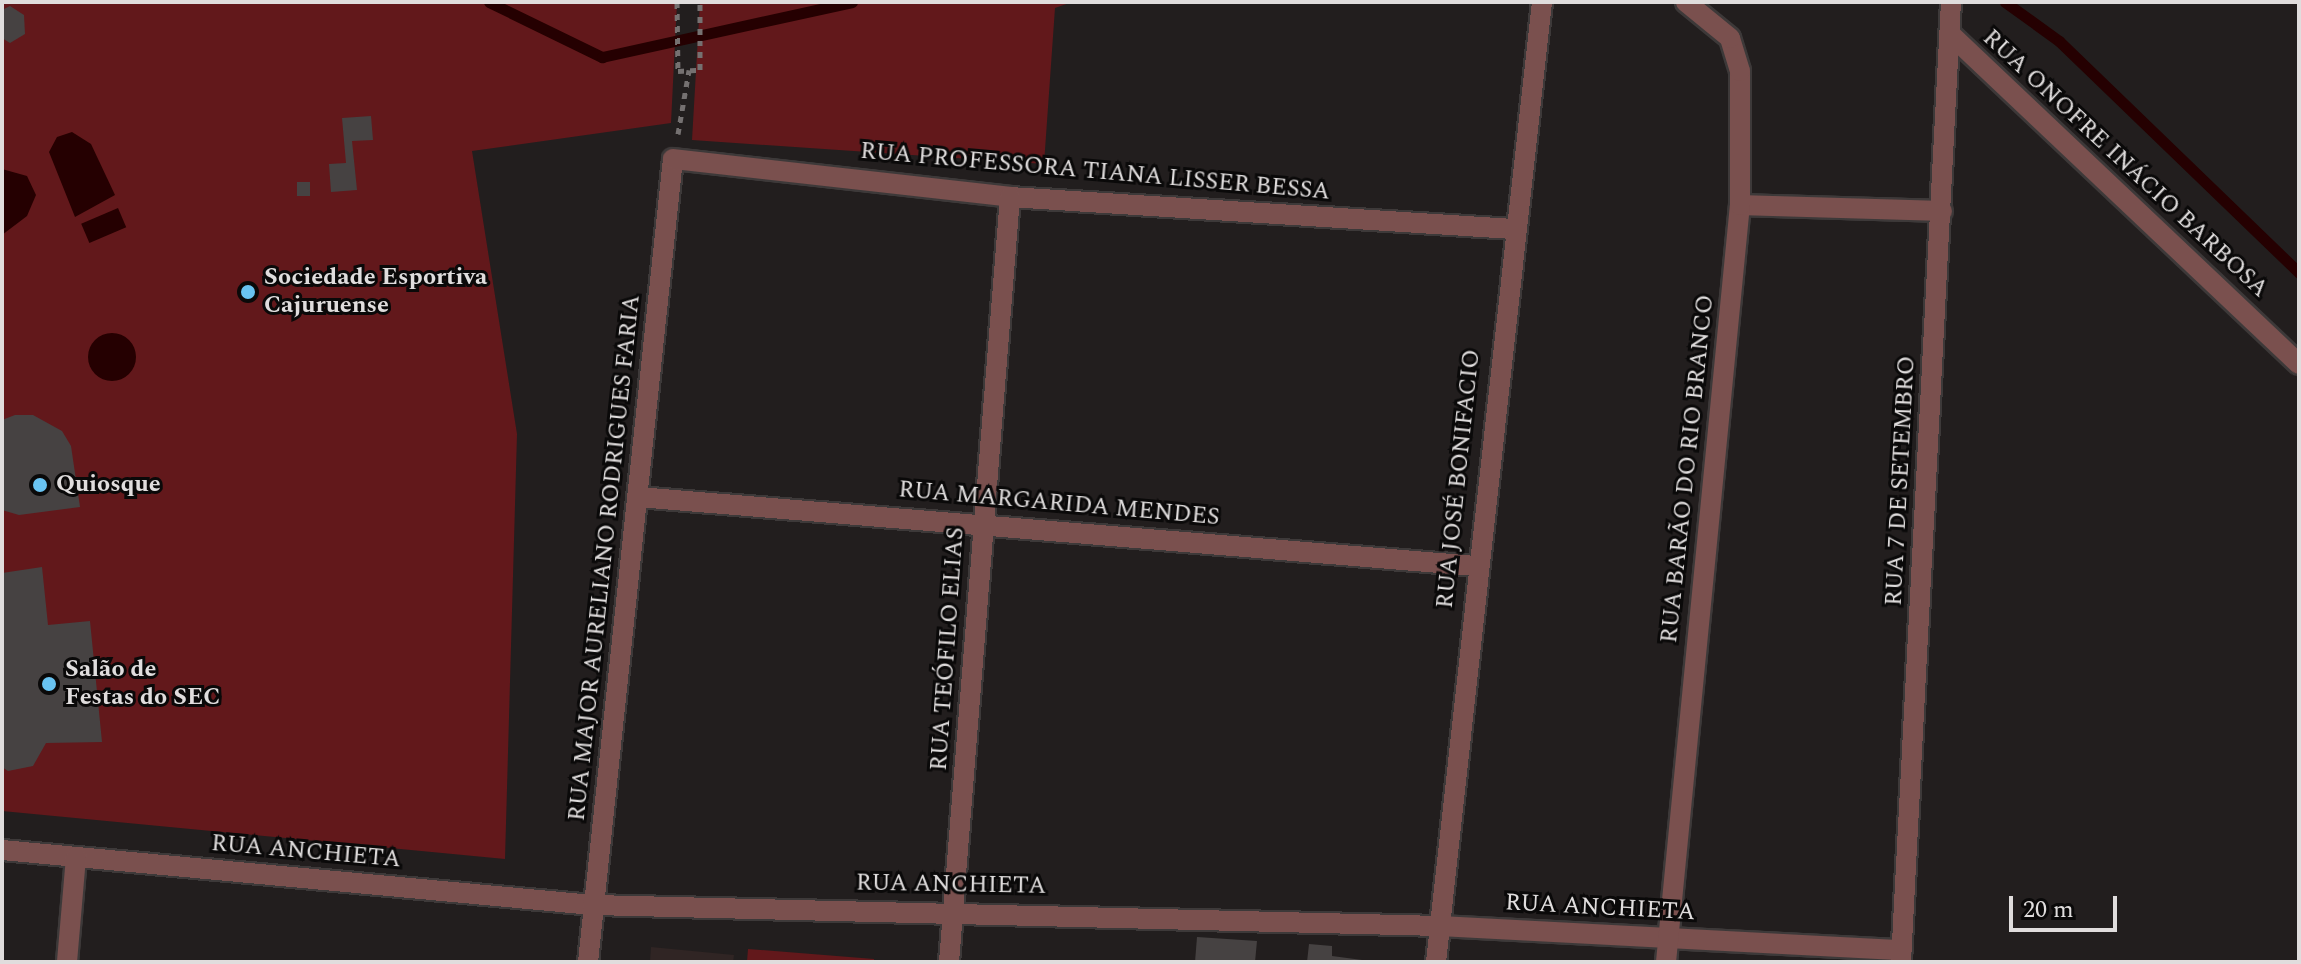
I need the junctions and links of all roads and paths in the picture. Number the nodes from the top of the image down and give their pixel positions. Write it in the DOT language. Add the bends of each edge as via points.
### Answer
graph roads {
  1 [pos="677,2"];
  2 [pos="700,2"];
  3 [pos="1542,2"];
  4 [pos="1686,2"];
  5 [pos="1951,2"];
  6 [pos="1950,34"];
  7 [pos="689,70"];
  8 [pos="673,159"];
  9 [pos="1010,197"];
  10 [pos="1740,205"];
  11 [pos="1942,211"];
  12 [pos="1513,229"];
  13 [pos="2299,364"];
  14 [pos="638,497"];
  15 [pos="984,522"];
  16 [pos="1475,566"];
  17 [pos="2,850"];
  18 [pos="76,857"];
  19 [pos="593,905"];
  20 [pos="954,911"];
  21 [pos="1440,926"];
  22 [pos="1668,938"];
  23 [pos="1901,956"];
  24 [pos="67,962"];
  25 [pos="588,962"];
  26 [pos="949,962"];
  27 [pos="1436,962"];
  28 [pos="1666,962"];
  1 -- 7 [label="path" via="678,71"];
  2 -- 7 [label="path" via="700,70"];
  3 -- 12 [label="street, RUA JOSÉ BONIFACIO"];
  4 -- 10 [label="street, RUA BARÃO DO RIO BRANCO" via="1730,38 1740,71"];
  5 -- 6 [label="street, RUA 7 DE SETEMBRO"];
  6 -- 11 [label="street, RUA 7 DE SETEMBRO"];
  6 -- 13 [label="street, RUA ONOFRE INÁCIO BARBOSA"];
  7 -- 8 [label="path"];
  8 -- 9 [label="street, RUA PROFESSORA TIANA LISSER BESSA"];
  8 -- 14 [label="street, RUA MAJOR AURELIANO RODRIGUES FARIA"];
  9 -- 12 [label="street, RUA PROFESSORA TIANA LISSER BESSA"];
  9 -- 15 [label="street, RUA TEÓFILO ELIAS"];
  10 -- 11 [label="street"];
  10 -- 22 [label="street, RUA BARÃO DO RIO BRANCO"];
  11 -- 23 [label="street, RUA 7 DE SETEMBRO"];
  12 -- 16 [label="street, RUA JOSÉ BONIFACIO"];
  14 -- 15 [label="street, RUA MARGARIDA MENDES"];
  14 -- 19 [label="street, RUA MAJOR AURELIANO RODRIGUES FARIA"];
  15 -- 16 [label="street, RUA MARGARIDA MENDES"];
  15 -- 20 [label="street, RUA TEÓFILO ELIAS"];
  16 -- 21 [label="street, RUA JOSÉ BONIFACIO"];
  17 -- 18 [label="street, RUA ANCHIETA"];
  18 -- 19 [label="street, RUA ANCHIETA"];
  18 -- 24 [label="street"];
  19 -- 20 [label="street, RUA ANCHIETA"];
  19 -- 25 [label="street, RUA MAJOR AURELIANO RODRIGUES FARIA"];
  20 -- 21 [label="street, RUA ANCHIETA"];
  20 -- 26 [label="street, RUA TEÓFILO ELIAS"];
  21 -- 22 [label="street, RUA ANCHIETA"];
  21 -- 27 [label="street, RUA JOSÉ BONIFACIO"];
  22 -- 23 [label="street, RUA ANCHIETA"];
  22 -- 28 [label="street, RUA BARÃO DO RIO BRANCO"];
}
